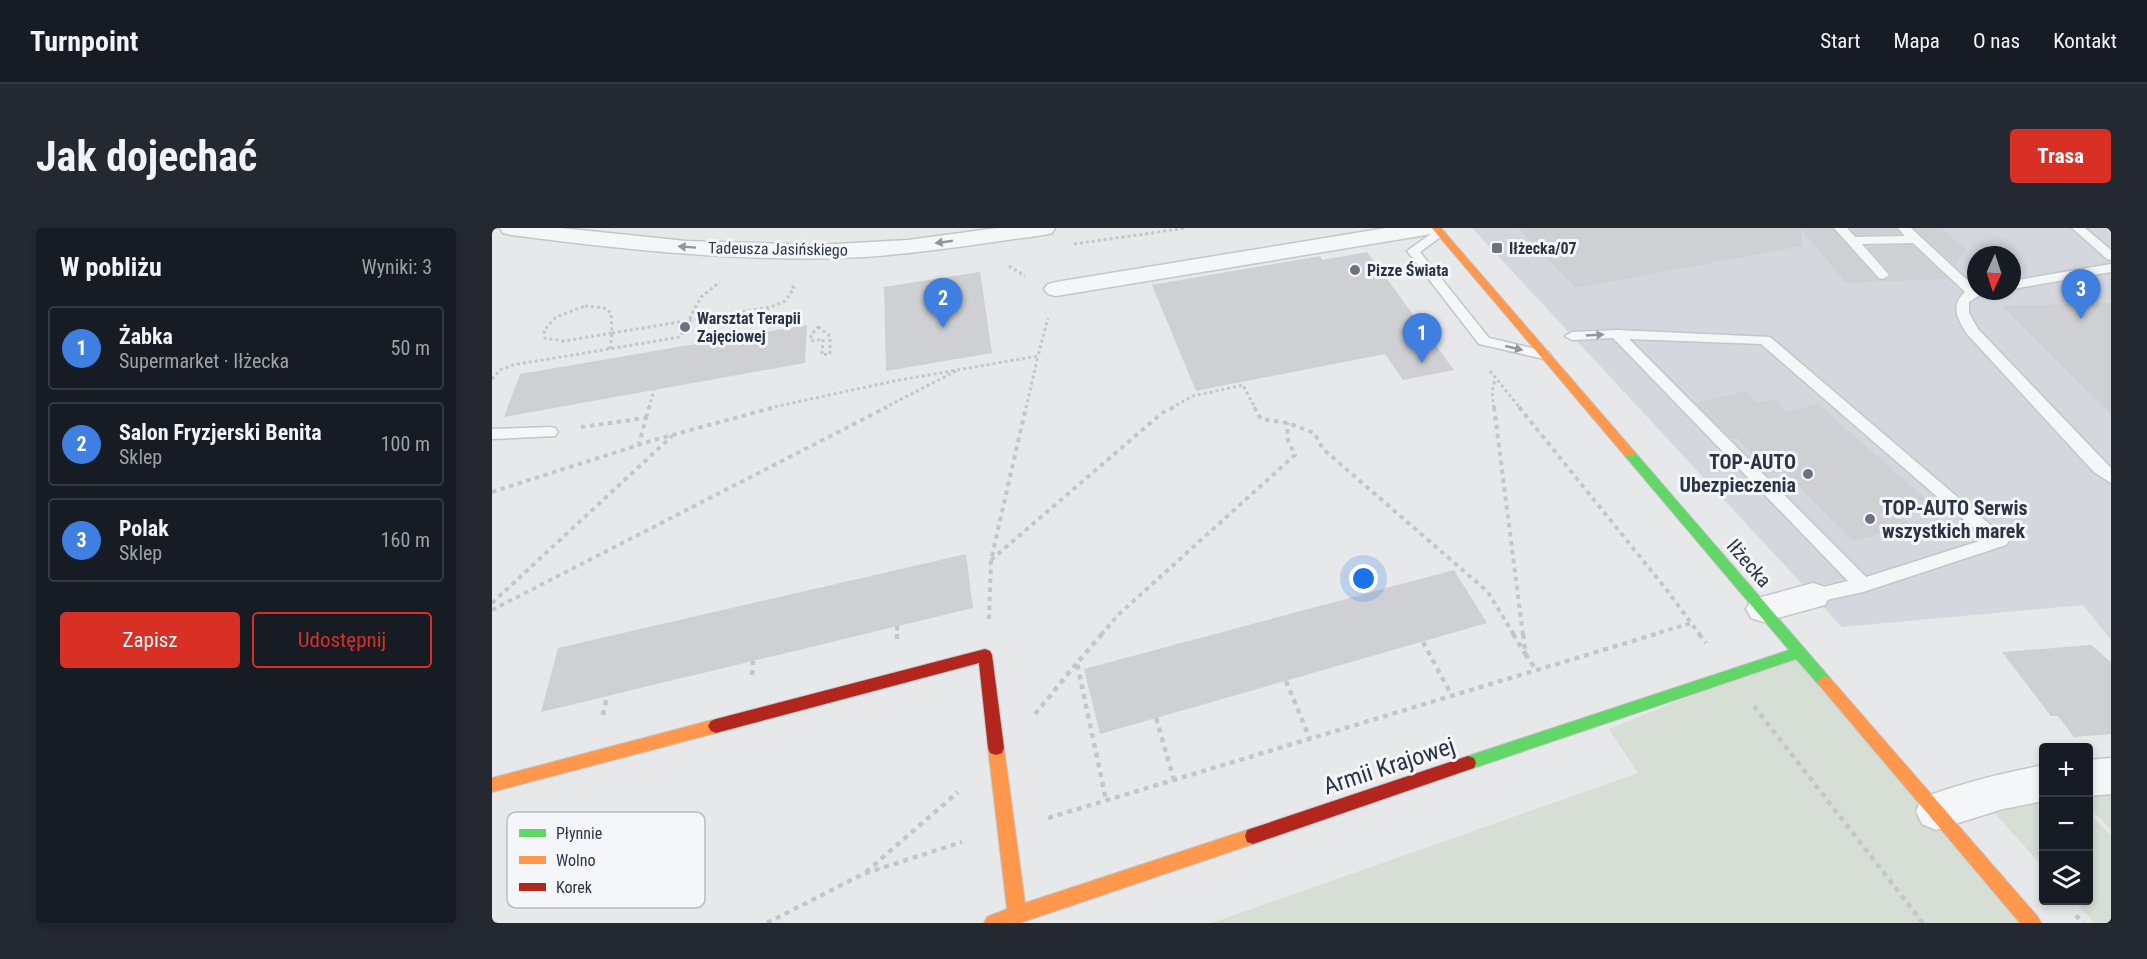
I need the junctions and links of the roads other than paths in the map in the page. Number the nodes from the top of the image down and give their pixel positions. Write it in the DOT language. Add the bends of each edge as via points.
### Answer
graph roads {
  1 [pos="511,228"];
  2 [pos="1044,228"];
  3 [pos="1840,228"];
  4 [pos="1904,228"];
  5 [pos="2078,228"];
  6 [pos="1434,229"];
  7 [pos="1916,239"];
  8 [pos="1852,241"];
  9 [pos="2111,256"];
  10 [pos="2111,268"];
  11 [pos="1883,274"];
  12 [pos="2021,283"];
  13 [pos="1967,284"];
  14 [pos="1056,289"];
  15 [pos="1967,298"];
  16 [pos="1617,334"];
  17 [pos="1572,336"];
  18 [pos="1544,355"];
  19 [pos="550,432"];
  20 [pos="492,434"];
  21 [pos="2111,477"];
  22 [pos="1863,585"];
  23 [pos="1813,596"];
  24 [pos="1763,609"];
  25 [pos="1799,652"];
  26 [pos="2111,777"];
  27 [pos="2093,778"];
  28 [pos="492,784"];
  29 [pos="2039,784"];
  30 [pos="1936,812"];
  31 [pos="1017,914"];
  32 [pos="993,923"];
  33 [pos="2032,923"];
  2 -- 1 [label="street, Tadeusza Jasińskiego, one-way" via="902,247 835,250 685,247"];
  3 -- 8 [label="lane"];
  4 -- 7 [label="lane"];
  5 -- 9 [label="lane"];
  6 -- 14 [label="street"];
  6 -- 18 [label="street, Iłżecka"];
  6 -- 18 [label="lane, one-way" via="1413,251 1484,341"];
  7 -- 8 [label="lane"];
  7 -- 13 [label="lane"];
  8 -- 11 [label="lane"];
  10 -- 12 [label="lane"];
  15 -- 21 [label="lane" via="1962,313 1972,331"];
  17 -- 16 [label="lane, one-way"];
  16 -- 22 [label="lane"];
  16 -- 22 [label="lane" via="1765,340 2000,541"];
  18 -- 24 [label="street, Iłżecka"];
  19 -- 20 [label="lane"];
  22 -- 23 [label="lane"];
  23 -- 24 [label="street"];
  24 -- 25 [label="street, Iłżecka"];
  25 -- 30 [label="street, Iłżecka"];
  25 -- 31 [label="street, Armii Krajowej"];
  26 -- 27 [label="street"];
  28 -- 31 [label="street" via="985,655"];
  29 -- 30 [label="street" via="2003,790"];
  30 -- 33 [label="street, Iłżecka"];
  31 -- 32 [label="street, Armii Krajowej"];
}
